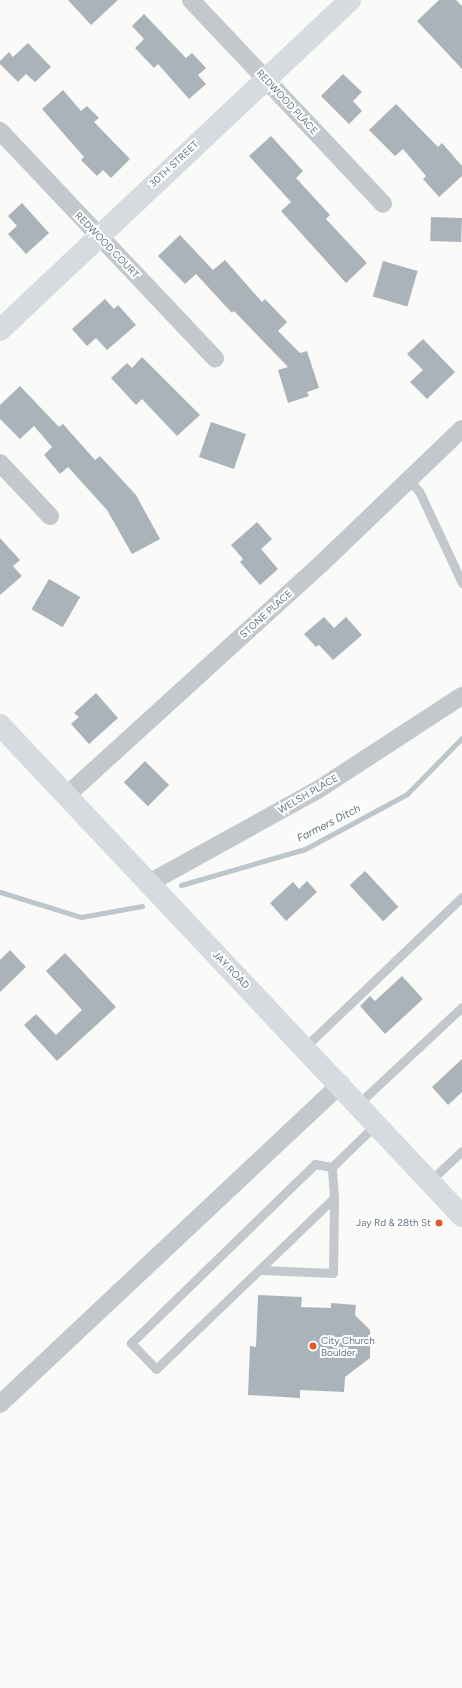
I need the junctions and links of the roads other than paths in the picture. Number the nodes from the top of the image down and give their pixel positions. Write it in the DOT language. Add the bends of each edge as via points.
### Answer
graph roads {
  1 [pos="191,0"];
  2 [pos="350,0"];
  3 [pos="266,79"];
  4 [pos="0,131"];
  5 [pos="383,204"];
  6 [pos="98,235"];
  7 [pos="0,330"];
  8 [pos="216,358"];
  9 [pos="462,429"];
  10 [pos="0,463"];
  11 [pos="409,480"];
  12 [pos="50,516"];
  13 [pos="462,583"];
  14 [pos="462,696"];
  15 [pos="0,725"];
  16 [pos="66,796"];
  17 [pos="149,882"];
  18 [pos="462,897"];
  19 [pos="462,1007"];
  20 [pos="305,1047"];
  21 [pos="341,1084"];
  22 [pos="358,1104"];
  23 [pos="377,1123"];
  24 [pos="462,1152"];
  25 [pos="332,1167"];
  26 [pos="430,1181"];
  27 [pos="334,1198"];
  28 [pos="462,1216"];
  29 [pos="262,1270"];
  30 [pos="0,1404"];
  1 -- 3 [label="street, REDWOOD PLACE"];
  2 -- 3 [label="street, 30TH STREET"];
  3 -- 5 [label="street, REDWOOD PLACE"];
  3 -- 6 [label="street, 30TH STREET"];
  4 -- 6 [label="street, REDWOOD COURT"];
  6 -- 7 [label="street, 30TH STREET"];
  6 -- 8 [label="street, REDWOOD COURT"];
  9 -- 11 [label="street, STONE PLACE"];
  10 -- 12 [label="street"];
  11 -- 13 [label="lane" via="419,491"];
  11 -- 16 [label="street, STONE PLACE" via="321,564"];
  14 -- 17 [label="street, WELSH PLACE" via="316,791"];
  15 -- 16 [label="street, JAY ROAD"];
  16 -- 17 [label="street, JAY ROAD"];
  17 -- 20 [label="street, JAY ROAD"];
  18 -- 20 [label="lane"];
  19 -- 22 [label="lane"];
  20 -- 21 [label="street, JAY ROAD"];
  21 -- 22 [label="street, JAY ROAD"];
  21 -- 30 [label="street"];
  22 -- 23 [label="street, JAY ROAD"];
  23 -- 25 [label="lane"];
  23 -- 26 [label="street, JAY ROAD"];
  24 -- 26 [label="lane"];
  25 -- 27 [label="lane"];
  25 -- 29 [label="lane" via="316,1164 131,1343 156,1369"];
  26 -- 28 [label="street, JAY ROAD"];
  27 -- 29 [label="lane"];
  27 -- 29 [label="lane" via="333,1273"];
}
